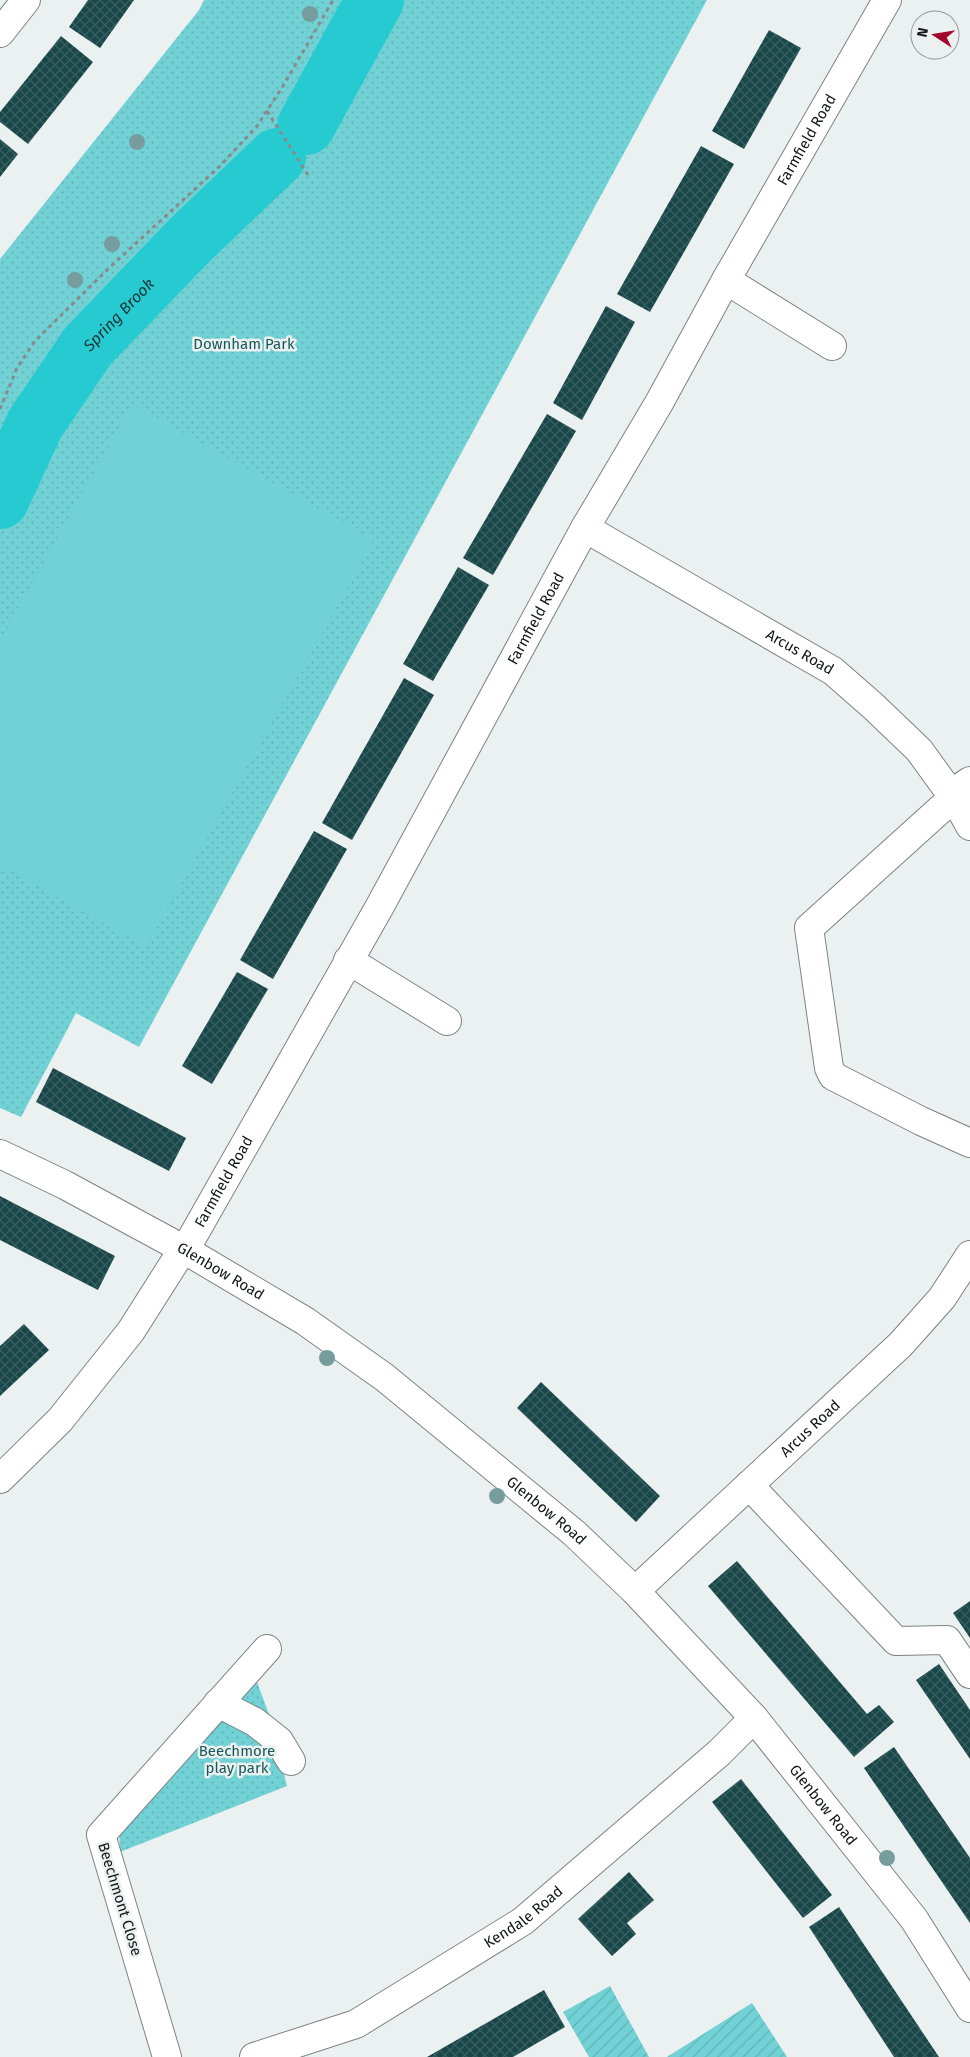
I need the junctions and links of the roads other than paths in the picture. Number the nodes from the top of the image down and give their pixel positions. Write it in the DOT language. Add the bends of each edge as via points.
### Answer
graph roads {
  1 [pos="26,0"];
  2 [pos="887,0"];
  3 [pos="0,33"];
  4 [pos="726,280"];
  5 [pos="832,346"];
  6 [pos="585,528"];
  7 [pos="958,791"];
  8 [pos="970,826"];
  9 [pos="348,960"];
  10 [pos="447,1021"];
  11 [pos="970,1143"];
  12 [pos="0,1154"];
  13 [pos="185,1250"];
  14 [pos="970,1255"];
  15 [pos="0,1478"];
  16 [pos="750,1485"];
  17 [pos="635,1590"];
  18 [pos="267,1649"];
  19 [pos="970,1674"];
  20 [pos="218,1704"];
  21 [pos="754,1718"];
  22 [pos="292,1761"];
  23 [pos="970,2008"];
  24 [pos="167,2057"];
  25 [pos="254,2057"];
  1 -- 3 [label="street"];
  2 -- 4 [label="street, Farmfield Road"];
  4 -- 5 [label="street"];
  4 -- 6 [label="street, Farmfield Road" via="660,403"];
  6 -- 7 [label="street, Arcus Road" via="833,671 874,706"];
  6 -- 9 [label="street, Farmfield Road"];
  7 -- 8 [label="street, Arcus Road"];
  7 -- 11 [label="street" via="809,928 829,1068 833,1076"];
  9 -- 10 [label="street"];
  9 -- 13 [label="street, Farmfield Road"];
  12 -- 13 [label="street, Glenbow Road"];
  13 -- 15 [label="street, Farmfield Road" via="131,1331 60,1420"];
  13 -- 17 [label="street, Glenbow Road" via="304,1321 384,1377 574,1533"];
  14 -- 16 [label="street, Arcus Road" via="942,1298 901,1344"];
  16 -- 17 [label="street, Arcus Road"];
  16 -- 19 [label="street" via="896,1641 947,1640"];
  17 -- 21 [label="street, Glenbow Road"];
  18 -- 20 [label="street, Beechmont Close"];
  20 -- 22 [label="street" via="255,1722 279,1741"];
  20 -- 24 [label="street, Beechmont Close" via="101,1835"];
  21 -- 23 [label="street, Glenbow Road" via="914,1919"];
  21 -- 25 [label="street, Kendale Road" via="712,1760 523,1921 356,2024"];
}
